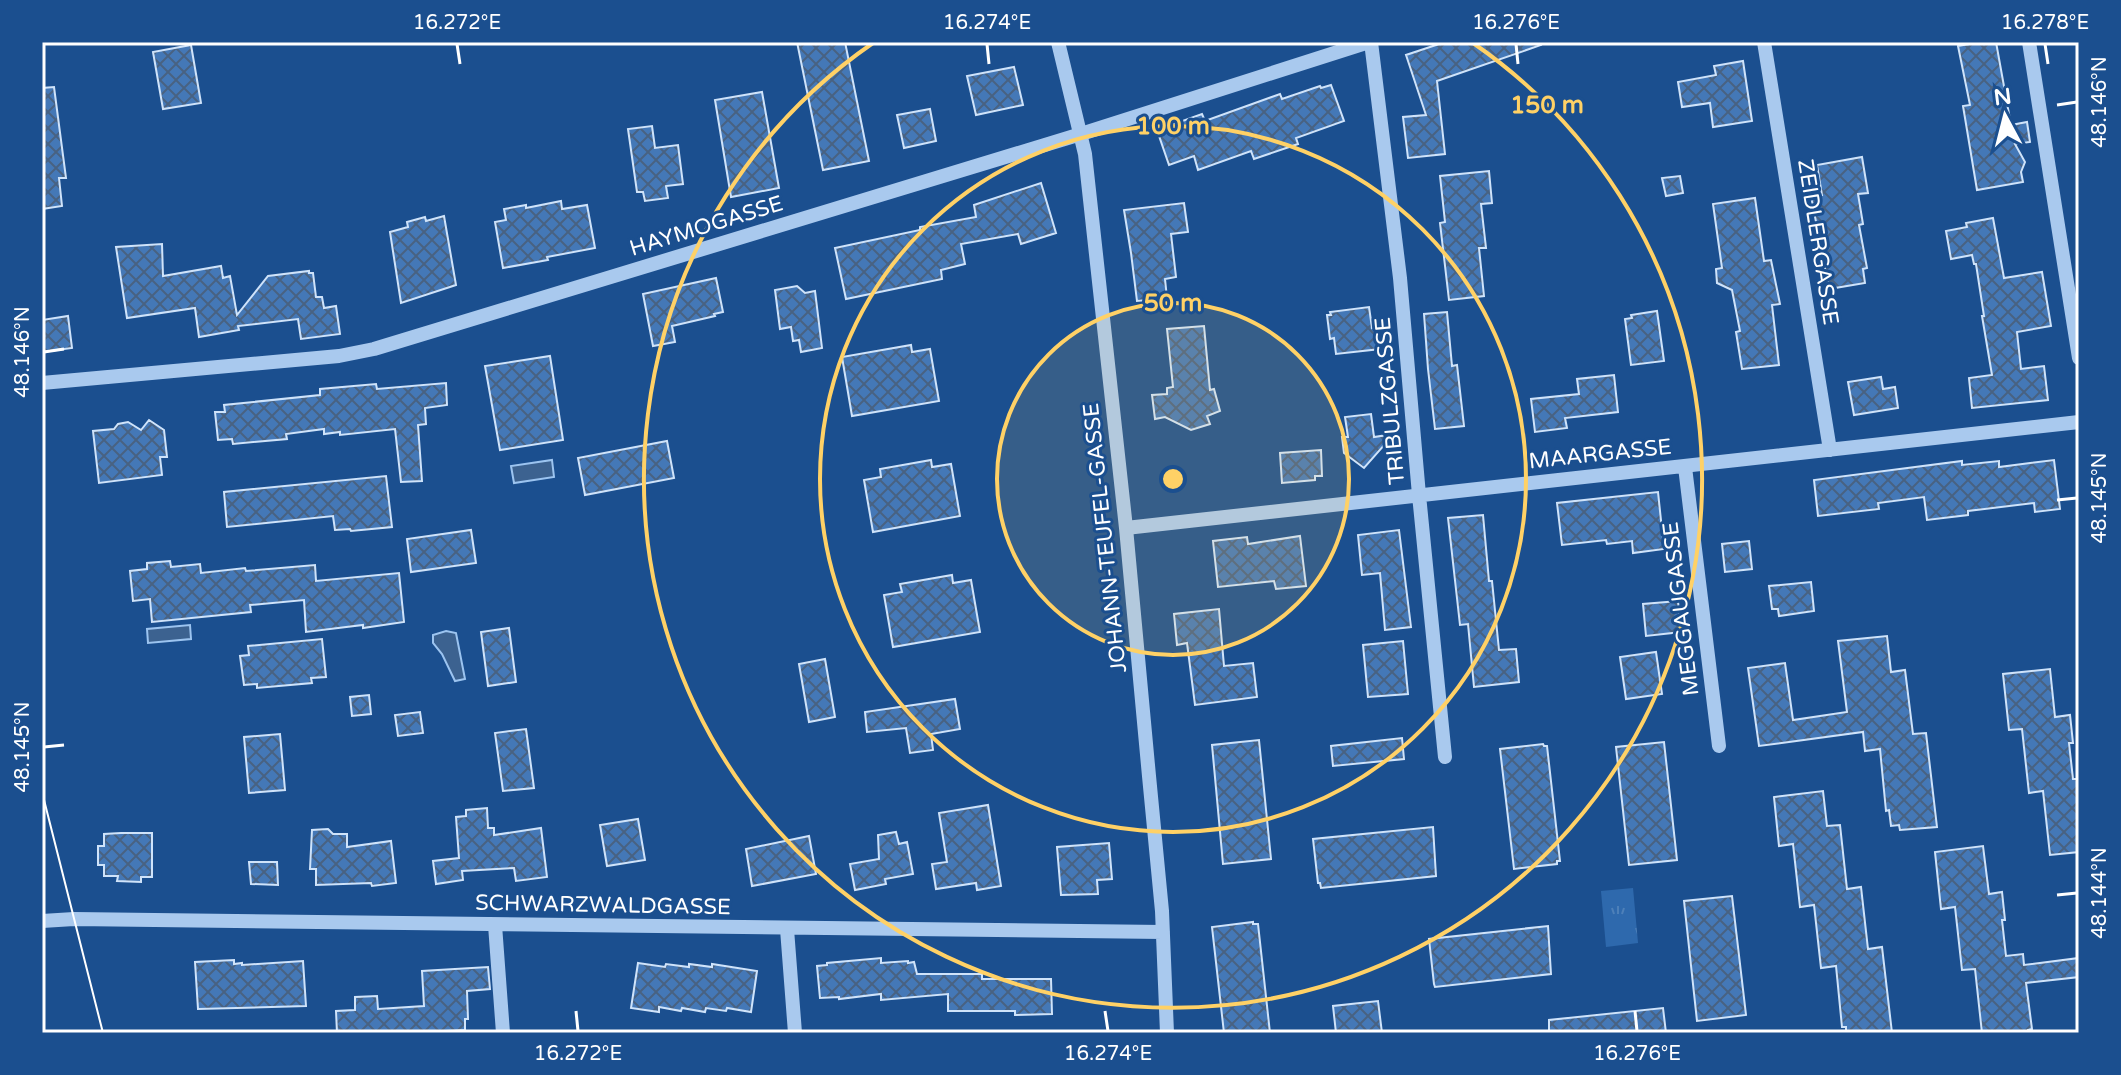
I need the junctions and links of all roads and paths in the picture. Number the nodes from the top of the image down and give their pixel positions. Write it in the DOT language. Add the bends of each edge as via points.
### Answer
graph roads {
  1 [pos="1058,42"];
  2 [pos="1370,42"];
  3 [pos="1764,42"];
  4 [pos="2029,42"];
  5 [pos="1081,134"];
  6 [pos="2079,358"];
  7 [pos="42,383"];
  8 [pos="2079,422"];
  9 [pos="1830,450"];
  10 [pos="1685,467"];
  11 [pos="1419,495"];
  12 [pos="1126,528"];
  13 [pos="1719,746"];
  14 [pos="1445,757"];
  15 [pos="42,905"];
  16 [pos="44,921"];
  17 [pos="495,925"];
  18 [pos="787,929"];
  19 [pos="1163,932"];
  20 [pos="503,1033"];
  21 [pos="795,1033"];
  22 [pos="1167,1033"];
  1 -- 5 [label="street, JOHANN-TEUFEL-GASSE"];
  2 -- 5 [label="street, HAYMOGASSE"];
  2 -- 11 [label="street, TRIBULZGASSE" via="1400,278"];
  3 -- 9 [label="street, ZEIDLERGASSE"];
  4 -- 6 [label="street"];
  5 -- 7 [label="street, HAYMOGASSE" via="374,349"];
  5 -- 12 [label="street, JOHANN-TEUFEL-GASSE"];
  8 -- 9 [label="street, MAARGASSE"];
  9 -- 10 [label="street, MAARGASSE"];
  10 -- 11 [label="street, MAARGASSE"];
  10 -- 13 [label="street, MEGGAUGASSE"];
  11 -- 12 [label="street, MAARGASSE"];
  11 -- 14 [label="street, TRIBULZGASSE"];
  12 -- 19 [label="street, JOHANN-TEUFEL-GASSE"];
  15 -- 16 [label="street"];
  16 -- 17 [label="street, SCHWARZWALDGASSE"];
  17 -- 18 [label="street, SCHWARZWALDGASSE"];
  17 -- 20 [label="street"];
  18 -- 19 [label="street, SCHWARZWALDGASSE"];
  18 -- 21 [label="street"];
  19 -- 22 [label="street, JOHANN-TEUFEL-GASSE"];
}
